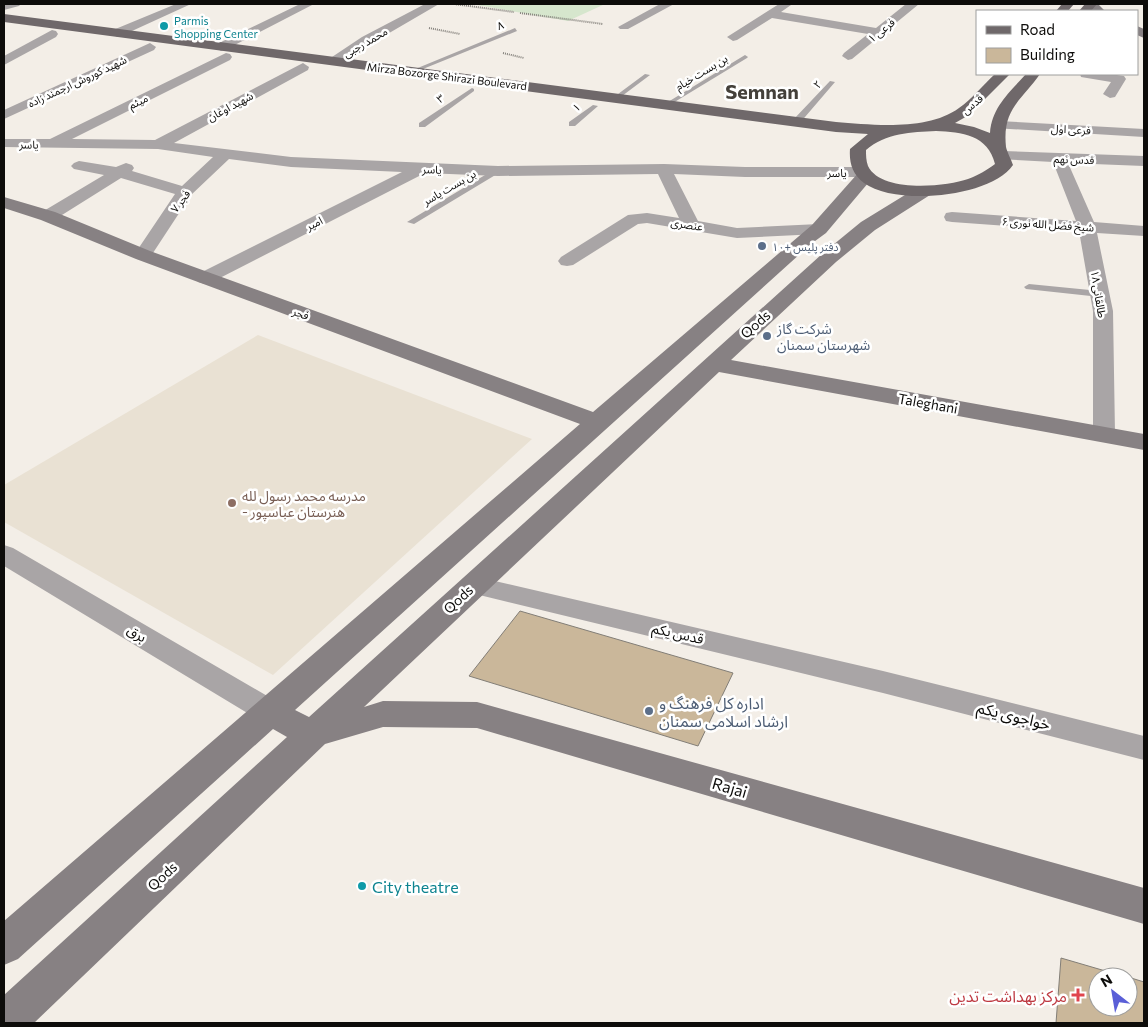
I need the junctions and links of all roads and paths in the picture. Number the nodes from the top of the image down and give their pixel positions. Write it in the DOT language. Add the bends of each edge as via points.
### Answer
graph roads {
  1 [pos="16,4"];
  2 [pos="186,4"];
  3 [pos="308,4"];
  4 [pos="433,4"];
  5 [pos="454,4"];
  6 [pos="668,4"];
  7 [pos="787,4"];
  8 [pos="913,4"];
  9 [pos="4,7"];
  10 [pos="771,14"];
  11 [pos="4,18"];
  12 [pos="398,23"];
  13 [pos="624,27"];
  14 [pos="4,28"];
  15 [pos="515,30"];
  16 [pos="878,32"];
  17 [pos="117,33"];
  18 [pos="52,34"];
  19 [pos="733,37"];
  20 [pos="493,39"];
  21 [pos="150,47"];
  22 [pos="224,52"];
  23 [pos="848,56"];
  24 [pos="745,57"];
  25 [pos="4,61"];
  26 [pos="332,61"];
  27 [pos="303,67"];
  28 [pos="411,72"];
  29 [pos="647,75"];
  30 [pos="1002,75"];
  31 [pos="1032,75"];
  32 [pos="1093,75"];
  33 [pos="832,82"];
  34 [pos="472,90"];
  35 [pos="1110,94"];
  36 [pos="616,98"];
  37 [pos="666,105"];
  38 [pos="595,106"];
  39 [pos="683,112"];
  40 [pos="4,115"];
  41 [pos="796,122"];
  42 [pos="422,124"];
  43 [pos="572,124"];
  44 [pos="998,125"];
  45 [pos="936,126"];
  46 [pos="891,131"];
  47 [pos="1144,133"];
  48 [pos="4,144"];
  49 [pos="51,144"];
  50 [pos="158,145"];
  51 [pos="858,148"];
  52 [pos="1000,151"];
  53 [pos="226,153"];
  54 [pos="1059,159"];
  55 [pos="1144,160"];
  56 [pos="134,162"];
  57 [pos="79,166"];
  58 [pos="422,168"];
  59 [pos="664,169"];
  60 [pos="498,171"];
  61 [pos="121,173"];
  62 [pos="924,191"];
  63 [pos="185,192"];
  64 [pos="867,193"];
  65 [pos="4,202"];
  66 [pos="48,216"];
  67 [pos="952,217"];
  68 [pos="411,222"];
  69 [pos="691,225"];
  70 [pos="1087,227"];
  71 [pos="819,229"];
  72 [pos="1144,231"];
  73 [pos="143,255"];
  74 [pos="567,261"];
  75 [pos="205,278"];
  76 [pos="1030,287"];
  77 [pos="1100,294"];
  78 [pos="713,364"];
  79 [pos="598,422"];
  80 [pos="1104,434"];
  81 [pos="1144,442"];
  82 [pos="4,554"];
  83 [pos="473,585"];
  84 [pos="883,682"];
  85 [pos="270,712"];
  86 [pos="312,735"];
  87 [pos="1144,748"];
  88 [pos="1144,906"];
  89 [pos="4,946"];
  90 [pos="4,1023"];
  1 -- 9 [label="street"];
  2 -- 17 [label="street"];
  3 -- 22 [label="street, میثم"];
  4 -- 12 [label="street, محمد رجبی"];
  5 -- 13 [label="path"];
  6 -- 13 [label="street"];
  7 -- 10 [label="street"];
  8 -- 16 [label="street, فرعی ۱"];
  10 -- 16 [label="street"];
  10 -- 19 [label="street"];
  11 -- 17 [label="main road, Mirza Bozorge Shirazi Boulevard"];
  12 -- 20 [label="path"];
  12 -- 26 [label="street, محمد رجبی"];
  14 -- 18 [label="main road, Mirza Bozorge Shirazi Boulevard"];
  15 -- 20 [label="lane, ۸"];
  16 -- 23 [label="street, فرعی ۱"];
  17 -- 22 [label="main road, Mirza Bozorge Shirazi Boulevard"];
  18 -- 21 [label="main road, Mirza Bozorge Shirazi Boulevard"];
  18 -- 25 [label="street"];
  20 -- 28 [label="lane, ۸"];
  21 -- 22 [label="main road, Mirza Bozorge Shirazi Boulevard"];
  21 -- 40 [label="street, شهید کوروش ارجمند زاده"];
  22 -- 26 [label="main road, Mirza Bozorge Shirazi Boulevard"];
  22 -- 27 [label="main road, Mirza Bozorge Shirazi Boulevard"];
  22 -- 49 [label="street, میثم"];
  24 -- 37 [label="lane, بن بست خیام"];
  26 -- 28 [label="main road, Mirza Bozorge Shirazi Boulevard"];
  27 -- 34 [label="main road, Mirza Bozorge Shirazi Boulevard"];
  27 -- 50 [label="street, شهید اوغان"];
  28 -- 36 [label="main road, Mirza Bozorge Shirazi Boulevard"];
  29 -- 36 [label="lane"];
  30 -- 45 [label="main road, قدس" via="964,112"];
  31 -- 44 [label="main road" via="1006,106"];
  32 -- 35 [label="street" via="1119,79"];
  33 -- 41 [label="lane, ۲"];
  34 -- 38 [label="main road, Mirza Bozorge Shirazi Boulevard"];
  34 -- 42 [label="lane, ۳"];
  36 -- 37 [label="main road, Mirza Bozorge Shirazi Boulevard"];
  37 -- 39 [label="main road, Mirza Bozorge Shirazi Boulevard"];
  38 -- 39 [label="main road, Mirza Bozorge Shirazi Boulevard"];
  38 -- 43 [label="lane, ۱"];
  39 -- 41 [label="main road, Mirza Bozorge Shirazi Boulevard"];
  39 -- 51 [label="main road, Mirza Bozorge Shirazi Boulevard" via="825,136"];
  41 -- 46 [label="main road, Mirza Bozorge Shirazi Boulevard"];
  44 -- 47 [label="street, فرعی اول"];
  44 -- 52 [label="main road"];
  45 -- 46 [label="main road"];
  45 -- 52 [label="main road" via="976,132"];
  46 -- 51 [label="main road" via="876,135"];
  48 -- 49 [label="street, یاسر"];
  49 -- 50 [label="street, یاسر"];
  50 -- 53 [label="street, یاسر"];
  51 -- 64 [label="main road" via="858,162"];
  52 -- 54 [label="street, قدس نهم"];
  52 -- 62 [label="main road" via="1004,165 987,179 952,189"];
  53 -- 58 [label="street, یاسر" via="291,162"];
  53 -- 63 [label="street, فجر ۷"];
  54 -- 55 [label="street, قدس نهم"];
  54 -- 70 [label="street, طالقانی ۱۸"];
  56 -- 61 [label="street"];
  57 -- 61 [label="street"];
  58 -- 60 [label="street, یاسر"];
  58 -- 75 [label="street, امیر"];
  59 -- 60 [label="street, یاسر"];
  59 -- 64 [label="street, یاسر" via="745,172"];
  59 -- 69 [label="street"];
  60 -- 68 [label="lane, بن بست یاسر"];
  61 -- 63 [label="street"];
  61 -- 66 [label="street"];
  62 -- 64 [label="main road, Qods"];
  62 -- 64 [label="main road" via="893,187"];
  63 -- 73 [label="street, فجر ۷"];
  64 -- 71 [label="main road, Qods"];
  64 -- 78 [label="main road, Qods" via="868,226"];
  65 -- 66 [label="main road, فجر"];
  66 -- 73 [label="main road, فجر"];
  67 -- 70 [label="street, شیخ فضل الله نوری ۶"];
  69 -- 71 [label="street, عنصری" via="738,233"];
  69 -- 74 [label="street, عنصری" via="634,219"];
  70 -- 72 [label="street, شیخ فضل الله نوری ۶"];
  70 -- 77 [label="street, طالقانی ۱۸"];
  71 -- 79 [label="main road, Qods"];
  73 -- 75 [label="main road, فجر"];
  75 -- 79 [label="main road, فجر"];
  76 -- 77 [label="lane"];
  77 -- 80 [label="street, طالقانی ۱۸" via="1103,311"];
  78 -- 80 [label="main road, Taleghani"];
  78 -- 83 [label="main road, Qods"];
  79 -- 85 [label="main road, Qods"];
  80 -- 81 [label="main road, Taleghani"];
  82 -- 85 [label="street, برق"];
  83 -- 84 [label="street, قدس یکم"];
  83 -- 86 [label="main road, Qods"];
  84 -- 87 [label="street, خواجوی یکم"];
  85 -- 86 [label="main road"];
  85 -- 89 [label="main road, Qods"];
  86 -- 88 [label="main road, Rajai" via="383,714 477,715"];
  86 -- 90 [label="main road, Qods"];
}
